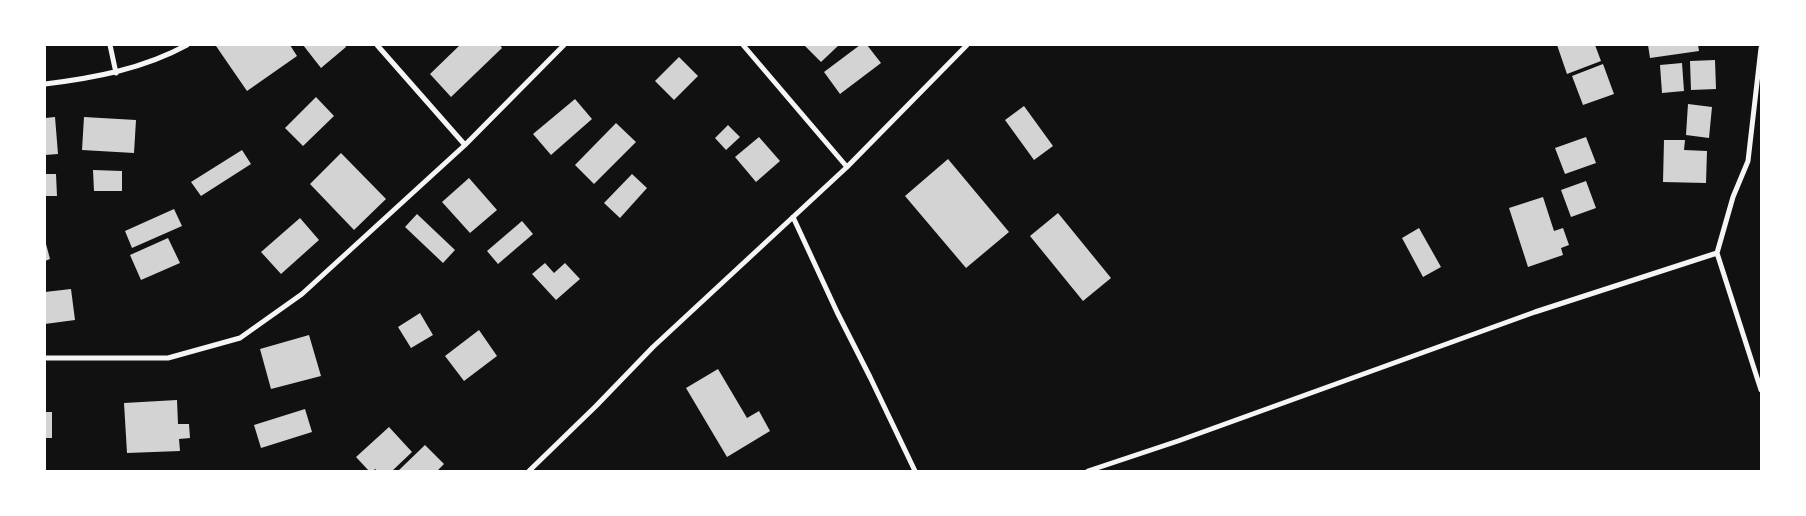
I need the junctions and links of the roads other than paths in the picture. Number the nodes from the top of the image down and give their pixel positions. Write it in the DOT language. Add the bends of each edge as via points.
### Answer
graph roads {
  1 [pos="110,45"];
  2 [pos="187,45"];
  3 [pos="377,45"];
  4 [pos="564,45"];
  5 [pos="743,45"];
  6 [pos="967,45"];
  7 [pos="1761,48"];
  8 [pos="116,73"];
  9 [pos="45,84"];
  10 [pos="465,145"];
  11 [pos="847,167"];
  12 [pos="793,217"];
  13 [pos="1717,253"];
  14 [pos="45,358"];
  15 [pos="1761,390"];
  16 [pos="529,471"];
  17 [pos="915,471"];
  18 [pos="1088,471"];
  1 -- 8 [label="street"];
  2 -- 8 [label="street"];
  3 -- 10 [label="street"];
  4 -- 10 [label="street"];
  5 -- 11 [label="street"];
  6 -- 11 [label="street"];
  7 -- 13 [label="street" via="1748,162 1733,197"];
  8 -- 9 [label="street"];
  10 -- 14 [label="street" via="302,294 240,338 168,358"];
  11 -- 12 [label="street"];
  12 -- 16 [label="street" via="653,347"];
  12 -- 17 [label="street"];
  13 -- 15 [label="street"];
  13 -- 18 [label="street" via="1535,312"];
}
